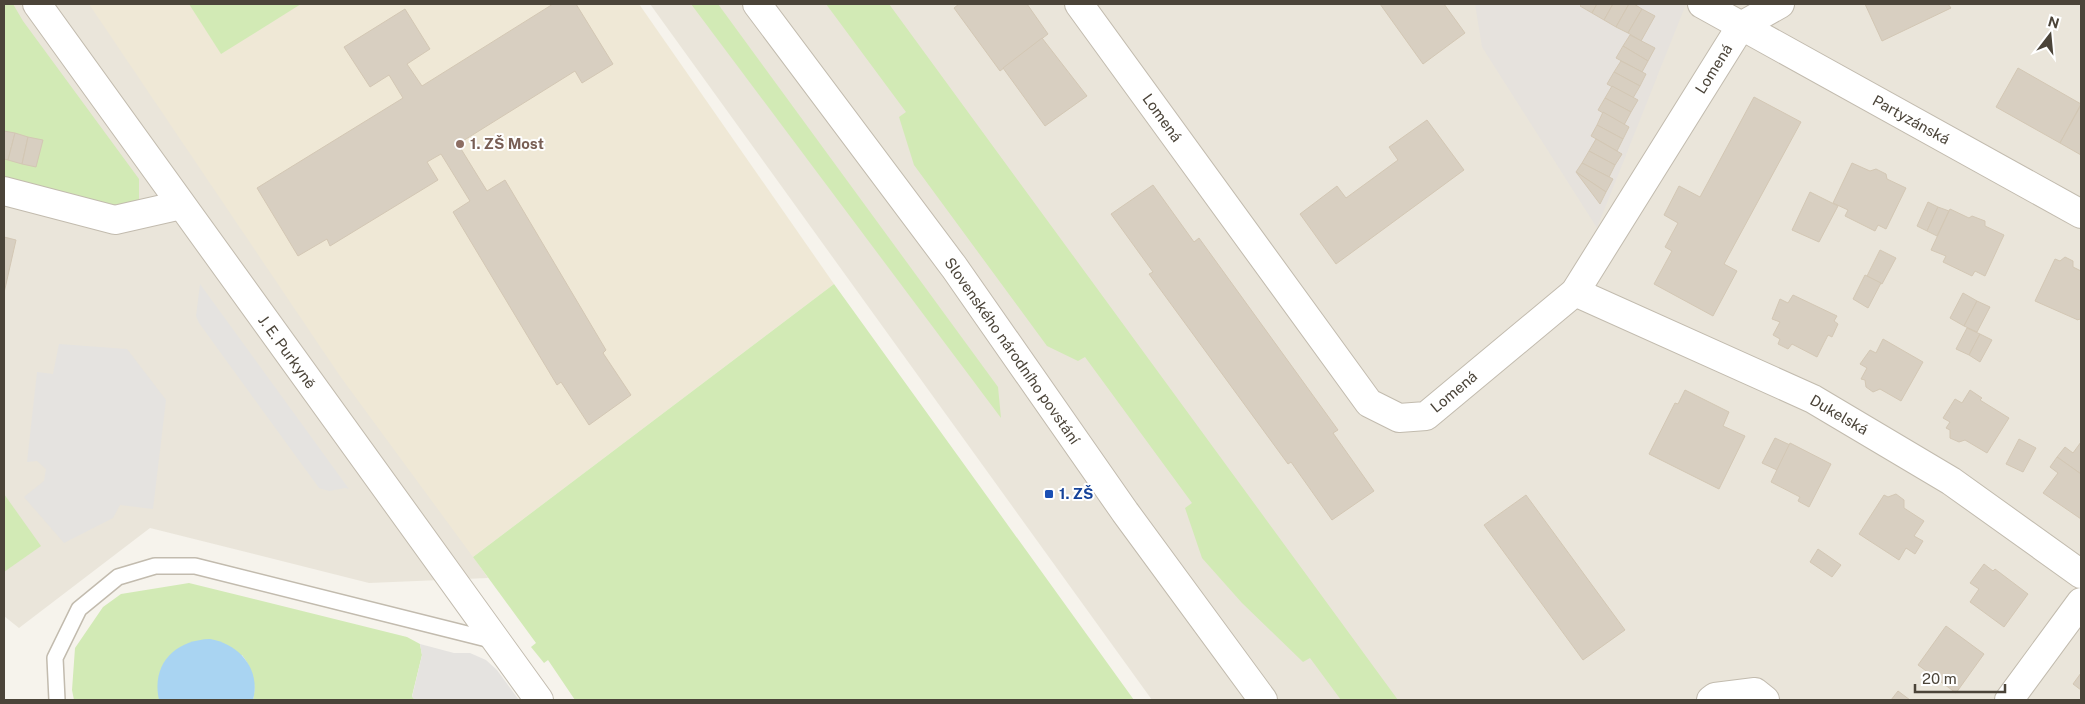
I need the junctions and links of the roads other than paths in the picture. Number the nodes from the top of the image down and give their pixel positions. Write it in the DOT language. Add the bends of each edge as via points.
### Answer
graph roads {
  1 [pos="37,4"];
  2 [pos="757,4"];
  3 [pos="1079,4"];
  4 [pos="1702,4"];
  5 [pos="1780,4"];
  6 [pos="1741,26"];
  7 [pos="4,190"];
  8 [pos="181,205"];
  9 [pos="2081,214"];
  10 [pos="1575,292"];
  11 [pos="2081,574"];
  12 [pos="2081,602"];
  13 [pos="495,641"];
  14 [pos="1760,696"];
  15 [pos="57,700"];
  16 [pos="538,700"];
  17 [pos="1263,700"];
  18 [pos="1712,700"];
  19 [pos="2009,700"];
  1 -- 8 [label="street, J. E. Purkyně"];
  2 -- 17 [label="street, Slovenského národního povstání" via="954,267 1125,512"];
  3 -- 10 [label="street, Lomená" via="1368,403 1399,418 1426,416"];
  4 -- 6 [label="street, Partyzánská"];
  5 -- 6 [label="street"];
  6 -- 9 [label="street, Partyzánská"];
  6 -- 10 [label="street, Lomená"];
  7 -- 8 [label="street" via="115,220"];
  8 -- 13 [label="street, J. E. Purkyně"];
  10 -- 11 [label="street, Dukelská" via="1812,399 1951,481"];
  12 -- 19 [label="street"];
  13 -- 15 [label="lane" via="195,566 155,566 118,577 79,609 55,658"];
  13 -- 16 [label="street, J. E. Purkyně"];
  14 -- 18 [label="street" via="1715,697"];
}
